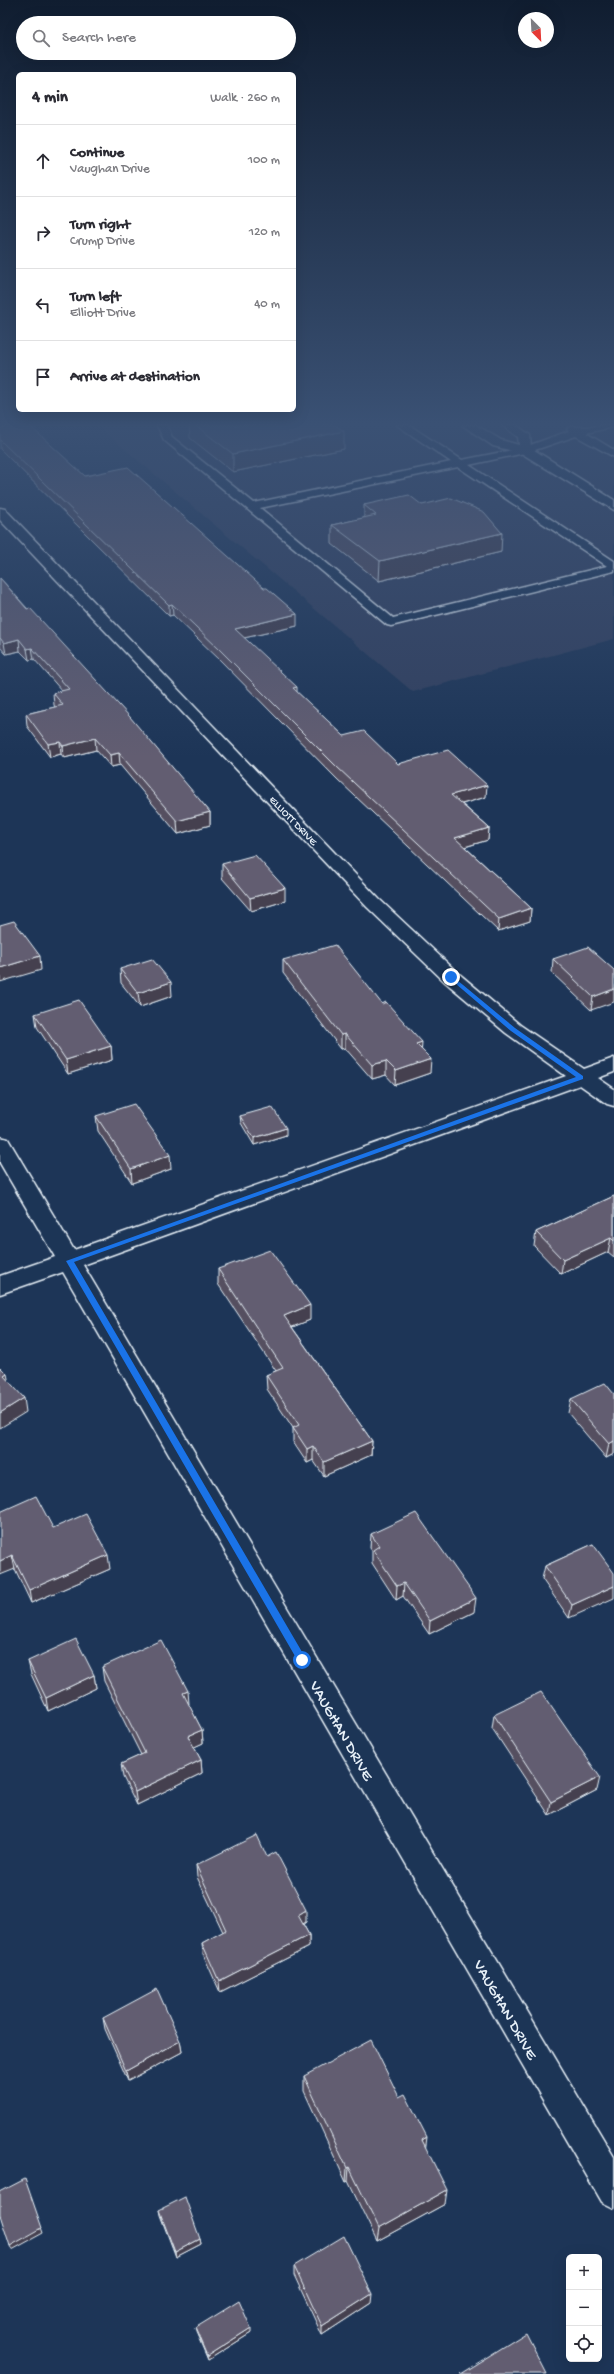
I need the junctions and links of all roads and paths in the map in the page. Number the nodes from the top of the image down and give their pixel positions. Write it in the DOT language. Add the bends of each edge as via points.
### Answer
graph roads {
  1 [pos="23,536"];
  2 [pos="287,536"];
  3 [pos="568,536"];
  4 [pos="614,567"];
  5 [pos="614,1065"];
  6 [pos="581,1078"];
  7 [pos="614,1099"];
  8 [pos="0,1144"];
  9 [pos="70,1261"];
  10 [pos="0,1285"];
  11 [pos="614,2190"];
  1 -- 6 [label="street, ELLIOTT DRIVE" via="373,903 451,977 513,1029"];
  2 -- 4 [label="lane" via="391,622"];
  3 -- 4 [label="lane"];
  5 -- 6 [label="street"];
  6 -- 7 [label="street, ELLIOTT DRIVE"];
  6 -- 9 [label="street"];
  8 -- 9 [label="street, VAUGHAN DRIVE"];
  9 -- 10 [label="street"];
  9 -- 11 [label="street, VAUGHAN DRIVE"];
}
